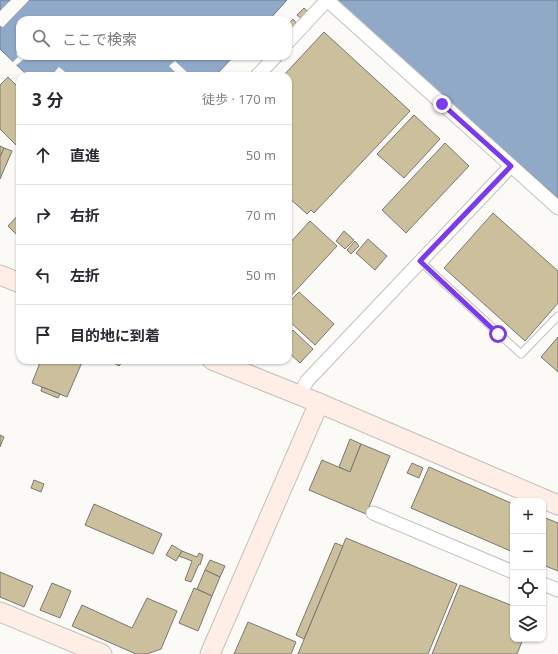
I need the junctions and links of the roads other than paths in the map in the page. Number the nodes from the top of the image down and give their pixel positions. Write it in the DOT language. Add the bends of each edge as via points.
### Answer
graph roads {
  1 [pos="327,0"];
  2 [pos="292,38"];
  3 [pos="272,60"];
  4 [pos="261,72"];
  5 [pos="511,166"];
  6 [pos="558,208"];
  7 [pos="420,261"];
  8 [pos="0,275"];
  9 [pos="16,281"];
  10 [pos="558,316"];
  11 [pos="222,364"];
  12 [pos="300,395"];
  13 [pos="319,403"];
  14 [pos="558,506"];
  15 [pos="373,513"];
  16 [pos="510,571"];
  17 [pos="546,585"];
  18 [pos="558,590"];
  19 [pos="0,612"];
  20 [pos="102,654"];
  21 [pos="210,654"];
  1 -- 2 [label="street"];
  1 -- 5 [label="street"];
  3 -- 4 [label="street"];
  5 -- 6 [label="street"];
  5 -- 7 [label="street"];
  7 -- 10 [label="lane" via="521,354"];
  7 -- 12 [label="street" via="307,381"];
  8 -- 9 [label="street"];
  11 -- 12 [label="street"];
  12 -- 13 [label="street"];
  13 -- 14 [label="street"];
  13 -- 21 [label="street"];
  15 -- 16 [label="street"];
  17 -- 18 [label="street"];
  19 -- 20 [label="street"];
}
